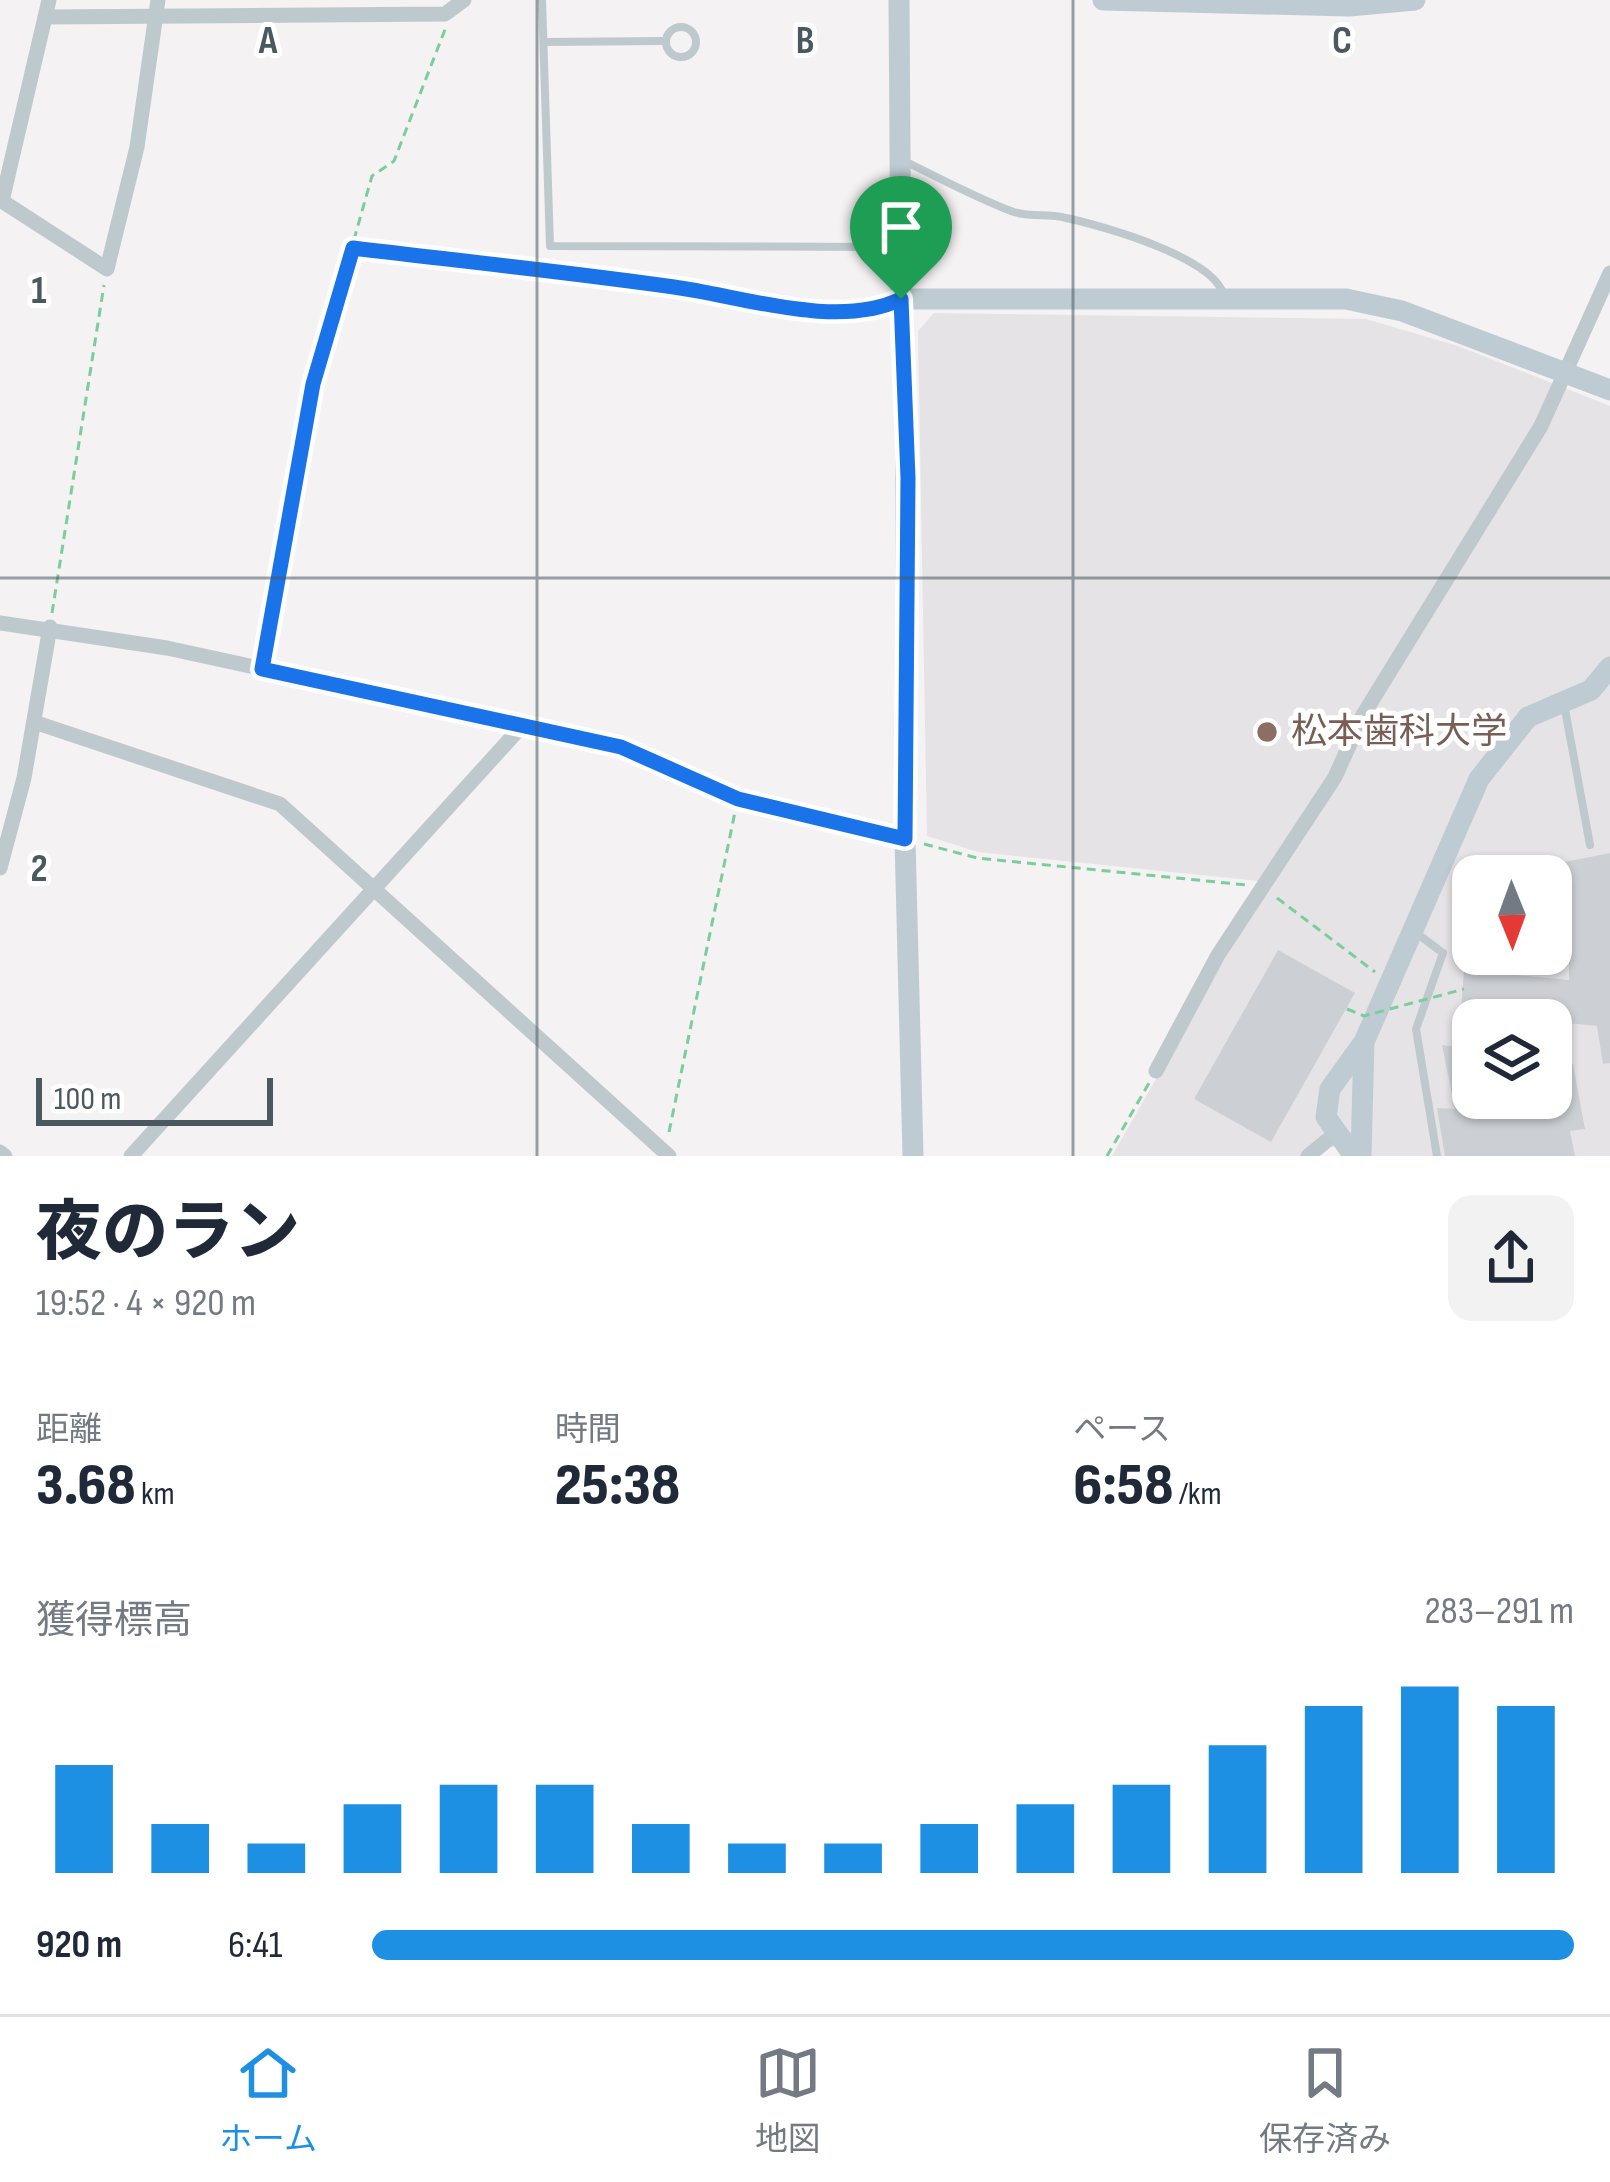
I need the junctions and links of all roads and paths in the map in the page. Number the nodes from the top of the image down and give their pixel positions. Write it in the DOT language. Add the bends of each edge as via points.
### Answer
graph roads {
  1 [pos="464,0"];
  2 [pos="542,0"];
  3 [pos="899,0"];
  4 [pos="1103,0"];
  5 [pos="1415,0"];
  6 [pos="157,8"];
  7 [pos="47,9"];
  8 [pos="445,14"];
  9 [pos="665,41"];
  10 [pos="544,42"];
  11 [pos="897,158"];
  12 [pos="353,248"];
  13 [pos="900,248"];
  14 [pos="107,269"];
  15 [pos="1610,273"];
  16 [pos="901,299"];
  17 [pos="1224,300"];
  18 [pos="1565,373"];
  19 [pos="1610,390"];
  20 [pos="906,405"];
  21 [pos="0,623"];
  22 [pos="50,627"];
  23 [pos="1610,667"];
  24 [pos="262,669"];
  25 [pos="1564,703"];
  26 [pos="34,722"];
  27 [pos="522,726"];
  28 [pos="738,799"];
  29 [pos="905,839"];
  30 [pos="1590,845"];
  31 [pos="0,868"];
  32 [pos="372,886"];
  33 [pos="1262,887"];
  34 [pos="1414,931"];
  35 [pos="1390,983"];
  36 [pos="1464,989"];
  37 [pos="1347,1009"];
  38 [pos="1364,1042"];
  39 [pos="1156,1071"];
  40 [pos="1335,1134"];
  41 [pos="667,1154"];
  42 [pos="131,1156"];
  43 [pos="913,1156"];
  44 [pos="1107,1156"];
  45 [pos="1308,1156"];
  46 [pos="1358,1156"];
  47 [pos="1437,1156"];
  1 -- 8 [label="street"];
  2 -- 10 [label="lane"];
  3 -- 11 [label="street"];
  4 -- 5 [label="street"];
  6 -- 7 [label="street"];
  6 -- 8 [label="street"];
  6 -- 14 [label="street" via="137,147"];
  7 -- 14 [label="street" via="2,201"];
  8 -- 12 [label="path" via="394,160 372,176"];
  9 -- 9 [label="lane" via="679,26 696,42 680,58"];
  9 -- 10 [label="lane"];
  10 -- 13 [label="lane" via="550,246"];
  11 -- 13 [label="street"];
  11 -- 17 [label="lane" via="1016,214 1064,217 1189,260 1211,271"];
  12 -- 16 [label="path" via="780,308 884,308"];
  12 -- 24 [label="path" via="313,384"];
  13 -- 16 [label="street"];
  14 -- 22 [label="path"];
  15 -- 18 [label="street"];
  16 -- 17 [label="street"];
  16 -- 20 [label="street"];
  17 -- 18 [label="street" via="1346,299 1402,311"];
  18 -- 19 [label="street"];
  18 -- 33 [label="street" via="1541,426 1363,715 1336,777"];
  20 -- 29 [label="street"];
  21 -- 22 [label="street"];
  22 -- 24 [label="street"];
  22 -- 26 [label="street"];
  23 -- 25 [label="street" via="1591,690"];
  24 -- 27 [label="street"];
  25 -- 30 [label="lane"];
  25 -- 34 [label="street" via="1528,718 1492,760"];
  26 -- 31 [label="street"];
  26 -- 32 [label="street" via="280,804"];
  27 -- 28 [label="street" via="621,747"];
  27 -- 32 [label="street"];
  28 -- 29 [label="street"];
  28 -- 41 [label="path"];
  29 -- 33 [label="path" via="977,858"];
  29 -- 43 [label="street"];
  32 -- 41 [label="street"];
  32 -- 42 [label="street"];
  33 -- 35 [label="path"];
  33 -- 39 [label="street"];
  34 -- 35 [label="street"];
  34 -- 47 [label="lane" via="1443,953 1416,1029"];
  35 -- 38 [label="street"];
  36 -- 37 [label="path, bridge" via="1364,1016"];
  38 -- 40 [label="street" via="1330,1089 1325,1108"];
  38 -- 46 [label="street"];
  39 -- 44 [label="path"];
  40 -- 45 [label="street"];
  40 -- 46 [label="street"];
}
